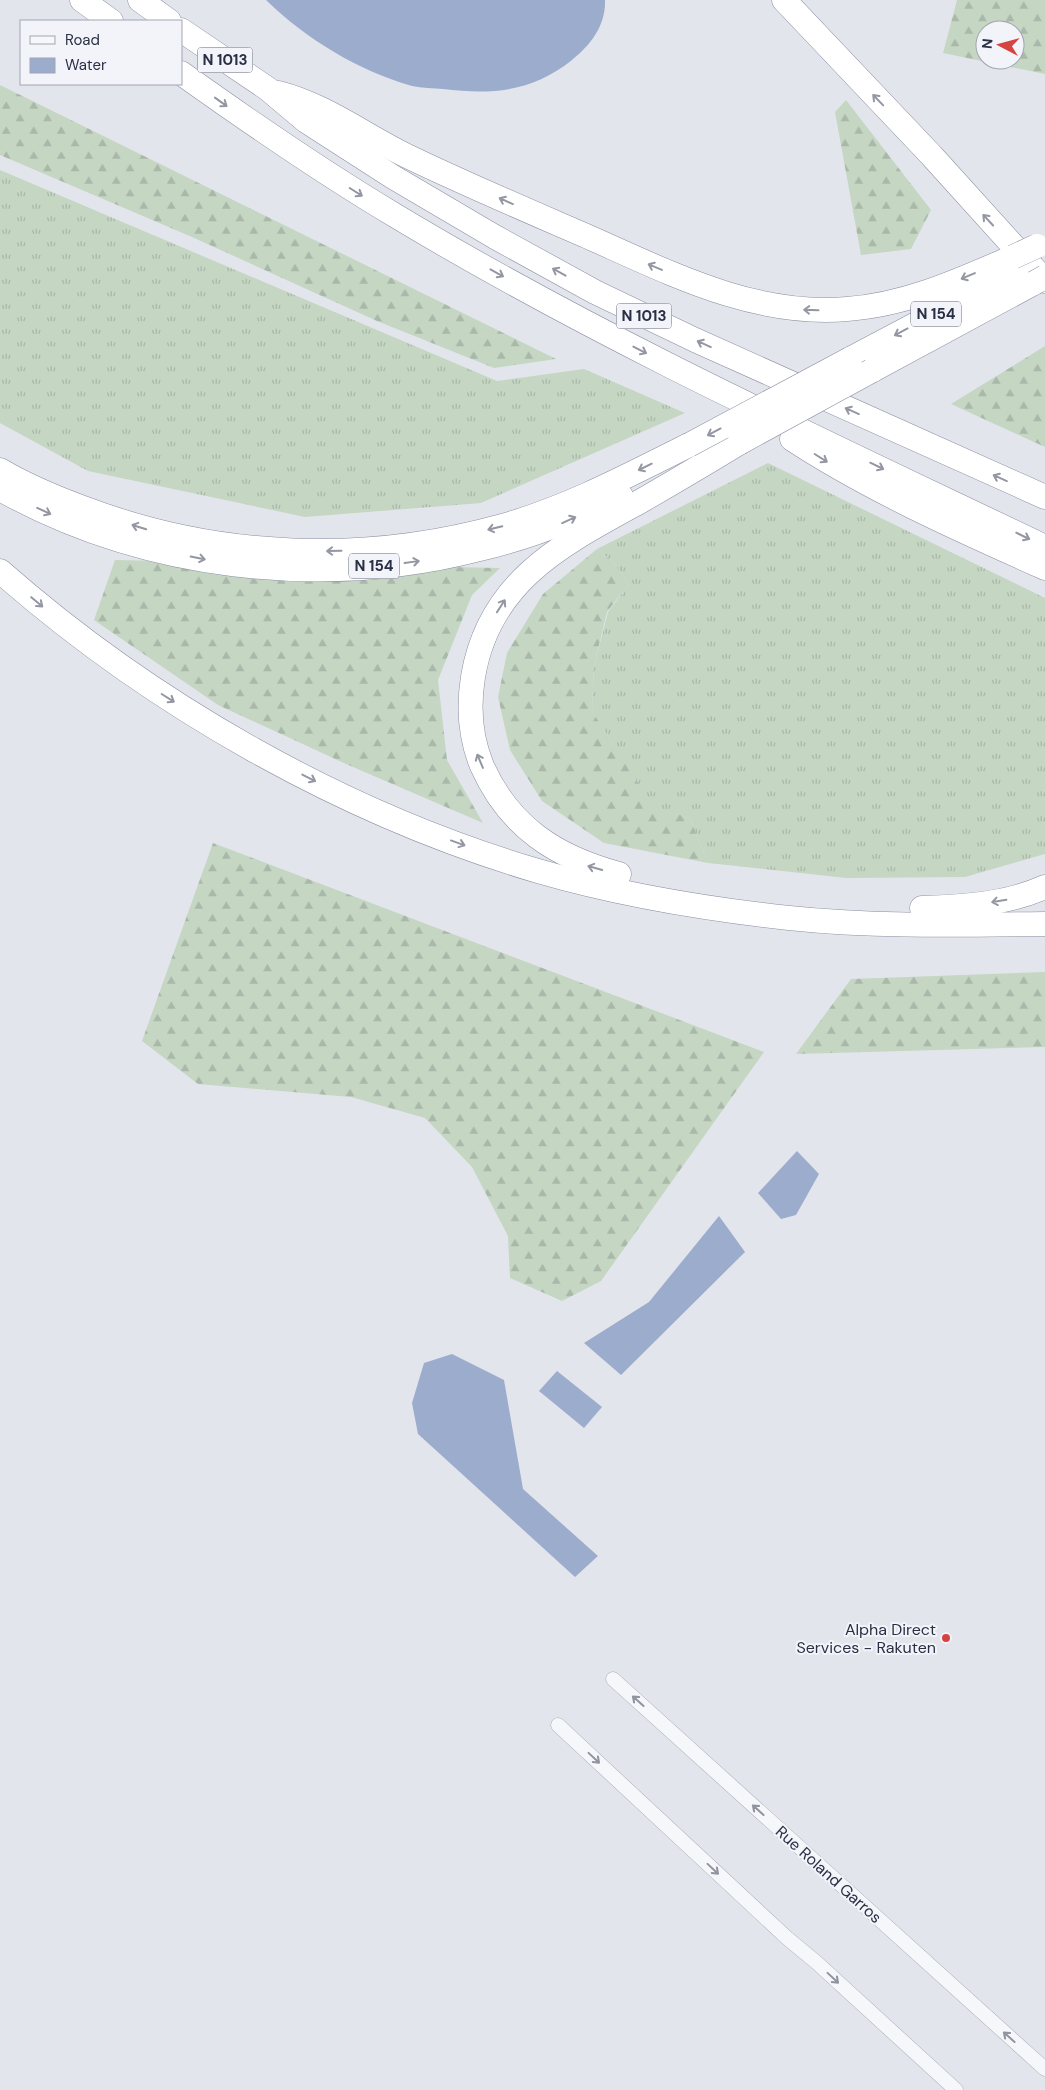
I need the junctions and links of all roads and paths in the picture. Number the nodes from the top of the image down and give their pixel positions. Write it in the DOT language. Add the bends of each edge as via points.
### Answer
graph roads {
  1 [pos="82,0"];
  2 [pos="140,0"];
  3 [pos="784,0"];
  4 [pos="109,20"];
  5 [pos="168,20"];
  6 [pos="182,31"];
  7 [pos="182,74"];
  8 [pos="268,89"];
  9 [pos="1042,248"];
  10 [pos="1032,273"];
  11 [pos="706,384"];
  12 [pos="739,443"];
  13 [pos="0,470"];
  14 [pos="0,489"];
  15 [pos="1045,497"];
  16 [pos="1045,547"];
  17 [pos="1045,568"];
  18 [pos="0,571"];
  19 [pos="1045,887"];
  20 [pos="1045,924"];
  21 [pos="613,1678"];
  22 [pos="558,1725"];
  23 [pos="1045,2069"];
  24 [pos="956,2090"];
  1 -- 4 [label="highway"];
  2 -- 5 [label="highway"];
  10 -- 3 [label="highway, one-way" via="932,156"];
  6 -- 8 [label="highway, N 1013"];
  7 -- 11 [label="highway, N 1013, one-way" via="281,144 396,216"];
  10 -- 8 [label="highway, one-way" via="949,284 894,302 846,310 808,310 736,297 674,275 528,211 405,155 304,100"];
  15 -- 8 [label="highway, N 1013, one-way" via="595,292 392,177 306,121"];
  9 -- 10 [label="highway, N 154"];
  10 -- 12 [label="highway, N 154, bridge" via="871,371"];
  10 -- 13 [label="highway, N 154, one-way, bridge" via="850,359 689,445 601,487 503,526 421,544 304,552 190,540 144,529 54,497"];
  11 -- 16 [label="highway, N 1013, one-way"];
  11 -- 17 [label="highway, one-way" via="827,462 944,522"];
  14 -- 12 [label="highway, N 154, one-way" via="49,514 132,544 222,563 312,569 360,567 444,557 526,536 565,522"];
  19 -- 12 [label="highway, one-way" via="1006,900 954,907 859,906 730,896 664,885 588,866 552,848 527,830 507,809 491,785 477,754 471,728 470,696 475,664 481,643 496,614 530,571 569,542"];
  18 -- 20 [label="highway, one-way" via="142,681 241,743 361,804 538,871 648,897 789,918"];
  23 -- 21 [label="street, Rue Roland Garros, one-way"];
  22 -- 24 [label="street, one-way" via="786,1938"];
}
